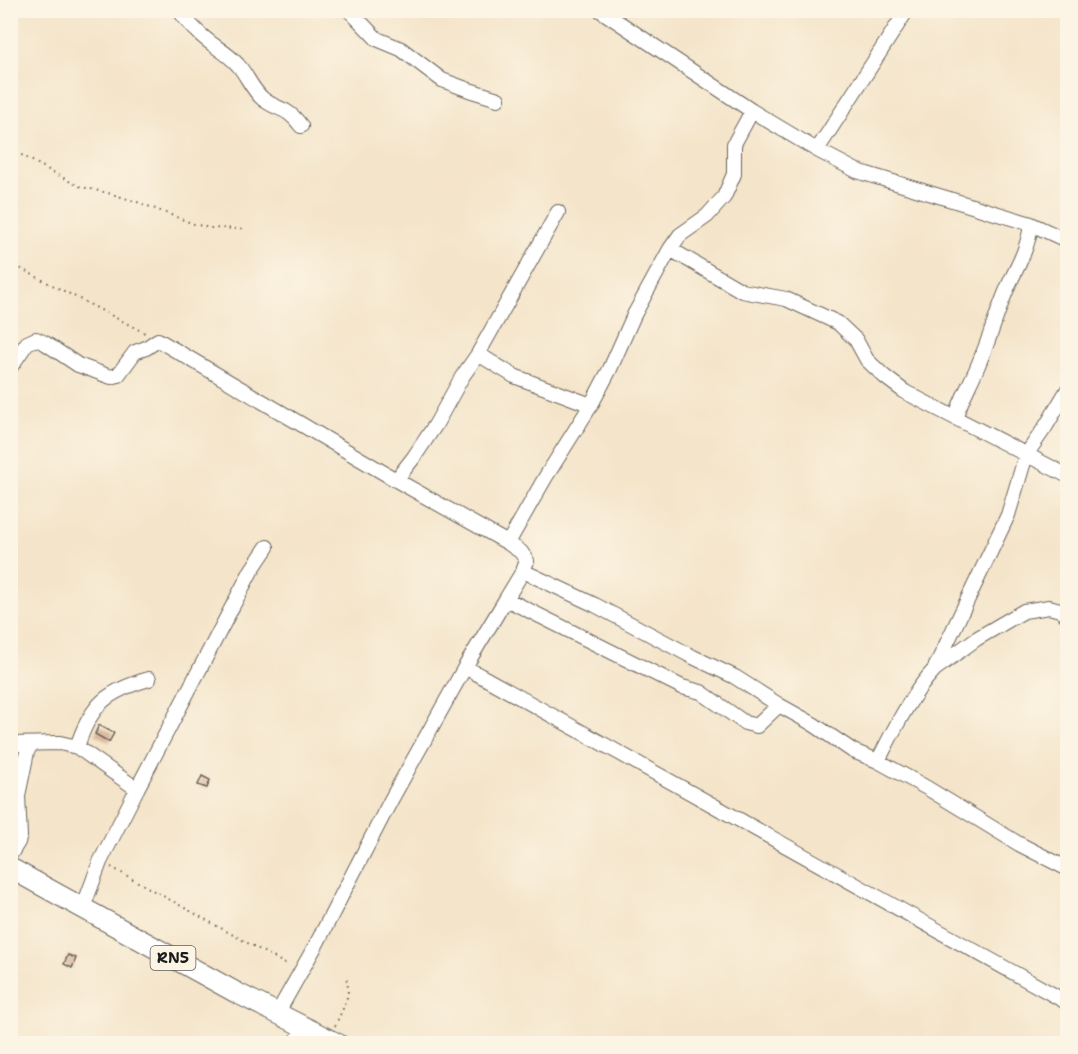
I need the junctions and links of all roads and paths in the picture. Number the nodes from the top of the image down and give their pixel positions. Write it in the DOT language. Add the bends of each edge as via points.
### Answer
graph roads {
  1 [pos="180,10"];
  2 [pos="349,10"];
  3 [pos="600,10"];
  4 [pos="907,10"];
  5 [pos="498,99"];
  6 [pos="752,111"];
  7 [pos="301,126"];
  8 [pos="817,150"];
  9 [pos="10,152"];
  10 [pos="558,212"];
  11 [pos="1031,224"];
  12 [pos="244,229"];
  13 [pos="1068,241"];
  14 [pos="670,249"];
  15 [pos="10,263"];
  16 [pos="158,340"];
  17 [pos="478,354"];
  18 [pos="10,368"];
  19 [pos="1068,389"];
  20 [pos="591,405"];
  21 [pos="955,418"];
  22 [pos="1026,455"];
  23 [pos="1068,476"];
  24 [pos="396,480"];
  25 [pos="508,543"];
  26 [pos="267,547"];
  27 [pos="524,571"];
  28 [pos="506,599"];
  29 [pos="1068,617"];
  30 [pos="465,667"];
  31 [pos="934,670"];
  32 [pos="149,679"];
  33 [pos="779,705"];
  34 [pos="10,744"];
  35 [pos="31,744"];
  36 [pos="77,747"];
  37 [pos="878,761"];
  38 [pos="137,789"];
  39 [pos="10,855"];
  40 [pos="100,862"];
  41 [pos="10,868"];
  42 [pos="1068,869"];
  43 [pos="83,908"];
  44 [pos="300,972"];
  45 [pos="345,975"];
  46 [pos="1068,1003"];
  47 [pos="278,1012"];
  48 [pos="304,1026"];
  49 [pos="334,1041"];
  50 [pos="295,1044"];
  1 -- 7 [label="street" via="198,33 224,50 265,100 283,108"];
  2 -- 5 [label="street" via="377,39 401,49 442,80"];
  3 -- 6 [label="street"];
  4 -- 8 [label="street"];
  6 -- 8 [label="street"];
  6 -- 14 [label="street" via="734,144 734,174 724,197 707,216 680,235"];
  8 -- 11 [label="street" via="857,171"];
  9 -- 12 [label="path" via="78,186 140,203 194,225"];
  10 -- 17 [label="street"];
  11 -- 13 [label="street"];
  11 -- 21 [label="street" via="1023,257"];
  14 -- 20 [label="street"];
  14 -- 21 [label="street" via="742,291 786,299 838,323 885,377"];
  15 -- 16 [label="path"];
  16 -- 18 [label="street" via="135,352 111,377 78,365 36,339 27,343"];
  16 -- 24 [label="street"];
  17 -- 20 [label="street" via="514,376"];
  17 -- 24 [label="street"];
  19 -- 22 [label="street"];
  20 -- 25 [label="street"];
  21 -- 22 [label="street"];
  22 -- 23 [label="street"];
  22 -- 31 [label="street" via="1008,515"];
  24 -- 25 [label="street"];
  25 -- 27 [label="street" via="525,556"];
  26 -- 38 [label="street"];
  27 -- 28 [label="street"];
  27 -- 33 [label="street" via="735,676"];
  28 -- 30 [label="street"];
  28 -- 33 [label="street" via="682,687 700,692 746,723 757,726"];
  29 -- 31 [label="street" via="1049,607 1024,610"];
  30 -- 44 [label="street"];
  30 -- 46 [label="street"];
  31 -- 37 [label="street"];
  32 -- 36 [label="street" via="114,691 102,700 82,730"];
  33 -- 37 [label="street" via="853,751"];
  34 -- 35 [label="street"];
  35 -- 36 [label="street"];
  35 -- 39 [label="street" via="18,796 20,836"];
  36 -- 38 [label="street"];
  37 -- 42 [label="street"];
  38 -- 40 [label="street"];
  40 -- 43 [label="street"];
  40 -- 44 [label="path"];
  41 -- 43 [label="highway, RN5"];
  43 -- 47 [label="highway, RN5"];
  44 -- 47 [label="street"];
  45 -- 49 [label="path" via="348,995"];
  47 -- 48 [label="highway, RN5"];
  48 -- 49 [label="highway, RN5"];
  48 -- 50 [label="street"];
}
